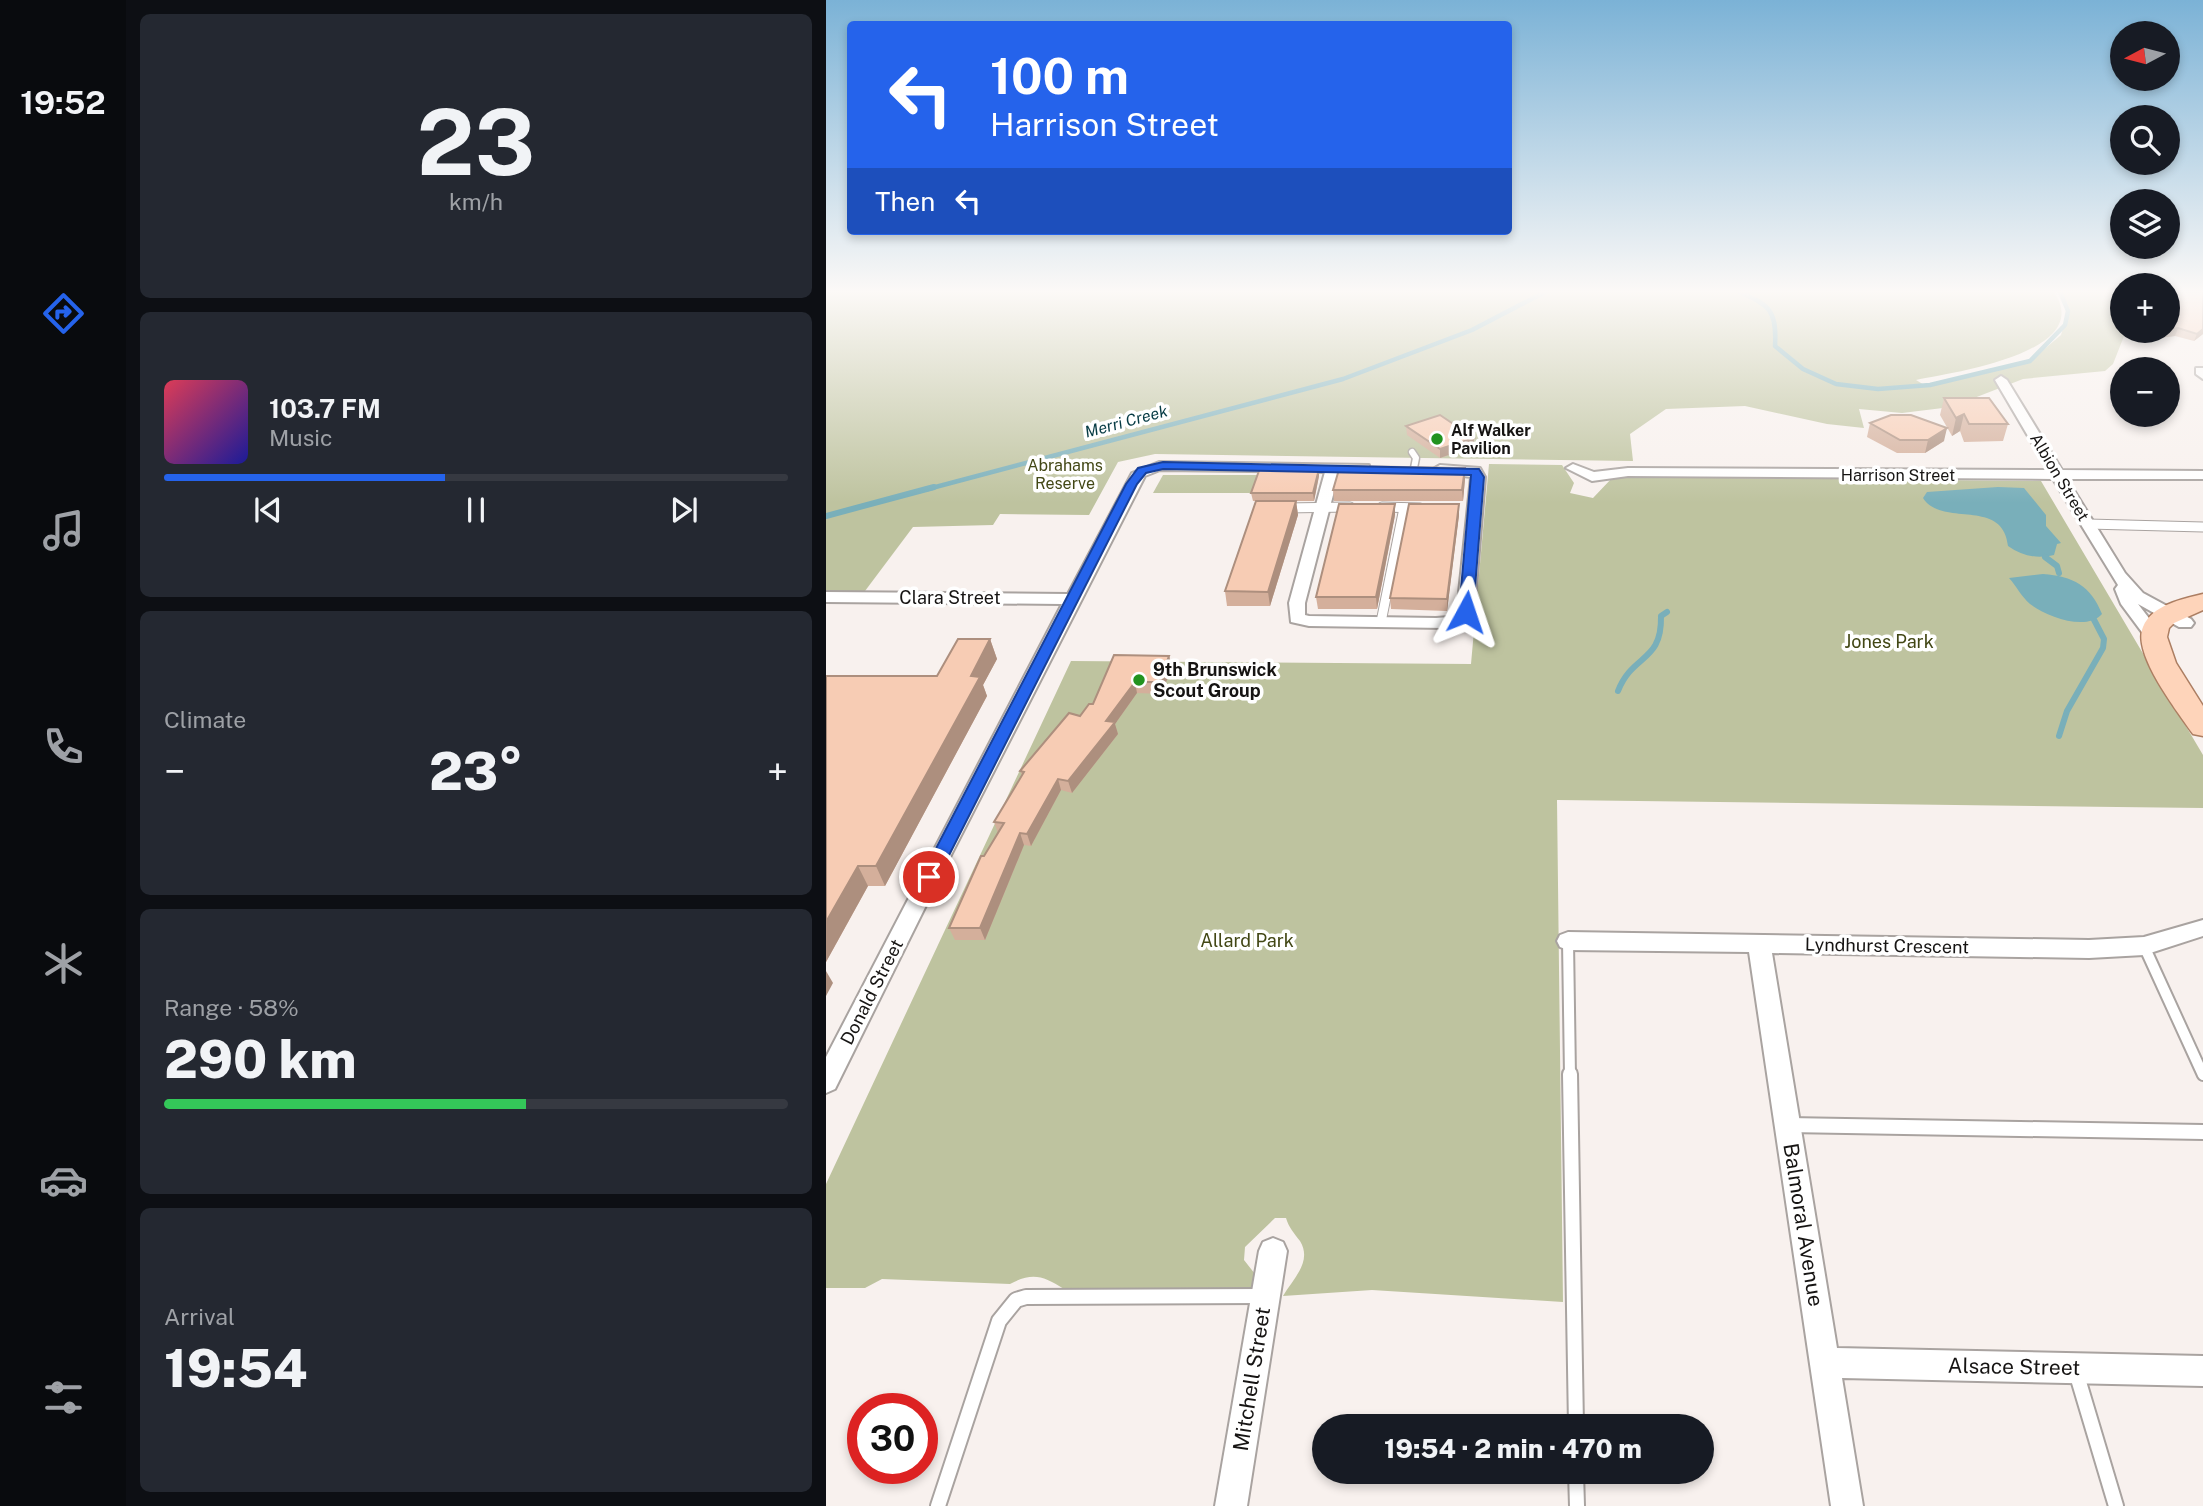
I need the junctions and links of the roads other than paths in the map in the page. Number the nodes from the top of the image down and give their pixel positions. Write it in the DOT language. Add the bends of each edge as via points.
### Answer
graph roads {
  1 [pos="2001,380"];
  2 [pos="1412,452"];
  3 [pos="1333,467"];
  4 [pos="1374,468"];
  5 [pos="1407,468"];
  6 [pos="1573,468"];
  7 [pos="2059,474"];
  8 [pos="2203,475"];
  9 [pos="1592,477"];
  10 [pos="1583,490"];
  11 [pos="1364,507"];
  12 [pos="1375,507"];
  13 [pos="1280,508"];
  14 [pos="1404,508"];
  15 [pos="1428,508"];
  16 [pos="1322,509"];
  17 [pos="2088,524"];
  18 [pos="2203,527"];
  19 [pos="2118,575"];
  20 [pos="826,597"];
  21 [pos="1074,598"];
  22 [pos="2203,602"];
  23 [pos="1381,622"];
  24 [pos="2177,622"];
  25 [pos="2203,710"];
  26 [pos="2203,727"];
  27 [pos="2203,928"];
  28 [pos="1568,942"];
  29 [pos="1759,943"];
  30 [pos="2144,946"];
  31 [pos="2203,1075"];
  32 [pos="826,1082"];
  33 [pos="1788,1125"];
  34 [pos="2203,1132"];
  35 [pos="1273,1251"];
  36 [pos="1266,1296"];
  37 [pos="1824,1363"];
  38 [pos="2075,1368"];
  39 [pos="2203,1371"];
  40 [pos="1576,1414"];
  41 [pos="1576,1484"];
  42 [pos="938,1506"];
  43 [pos="1231,1506"];
  44 [pos="1577,1506"];
  45 [pos="1847,1506"];
  46 [pos="2116,1506"];
  1 -- 7 [label="street, Albion Street"];
  2 -- 5 [label="lane" via="1416,458"];
  3 -- 4 [label="street"];
  3 -- 16 [label="street"];
  3 -- 21 [label="street, Donald Street" via="1147,468 1135,477"];
  5 -- 23 [label="street" via="1475,471 1478,477 1470,508 1466,612 1454,622"];
  6 -- 9 [label="street"];
  7 -- 8 [label="street, Harrison Street"];
  7 -- 9 [label="street, Harrison Street" via="1628,472"];
  7 -- 17 [label="street, Albion Street"];
  9 -- 10 [label="street"];
  11 -- 16 [label="lane"];
  12 -- 14 [label="lane"];
  13 -- 16 [label="lane"];
  14 -- 15 [label="lane"];
  14 -- 23 [label="lane"];
  16 -- 23 [label="street" via="1297,618"];
  17 -- 18 [label="lane"];
  17 -- 19 [label="street, Albion Street"];
  19 -- 24 [label="street, Albion Street" via="2137,597"];
  19 -- 24 [label="street, Albion Street" via="2129,604"];
  20 -- 21 [label="street, Clara Street"];
  21 -- 32 [label="street, Donald Street"];
  22 -- 24 [label="main road"];
  24 -- 25 [label="main road" via="2174,655"];
  24 -- 26 [label="main road, Albion Street" via="2158,654"];
  27 -- 30 [label="street, Lyndhurst Crescent"];
  28 -- 29 [label="street, Lyndhurst Crescent"];
  28 -- 40 [label="lane"];
  29 -- 30 [label="street, Lyndhurst Crescent" via="2045,949"];
  29 -- 33 [label="street, Balmoral Avenue"];
  30 -- 31 [label="lane"];
  33 -- 34 [label="lane"];
  33 -- 37 [label="street, Balmoral Avenue"];
  35 -- 36 [label="street, Mitchell Street"];
  36 -- 42 [label="lane" via="1016,1300 999,1321"];
  36 -- 43 [label="street, Mitchell Street"];
  37 -- 38 [label="street, Alsace Street"];
  37 -- 45 [label="street, Balmoral Avenue"];
  38 -- 39 [label="street, Alsace Street"];
  38 -- 46 [label="lane"];
  41 -- 44 [label="lane"];
}
